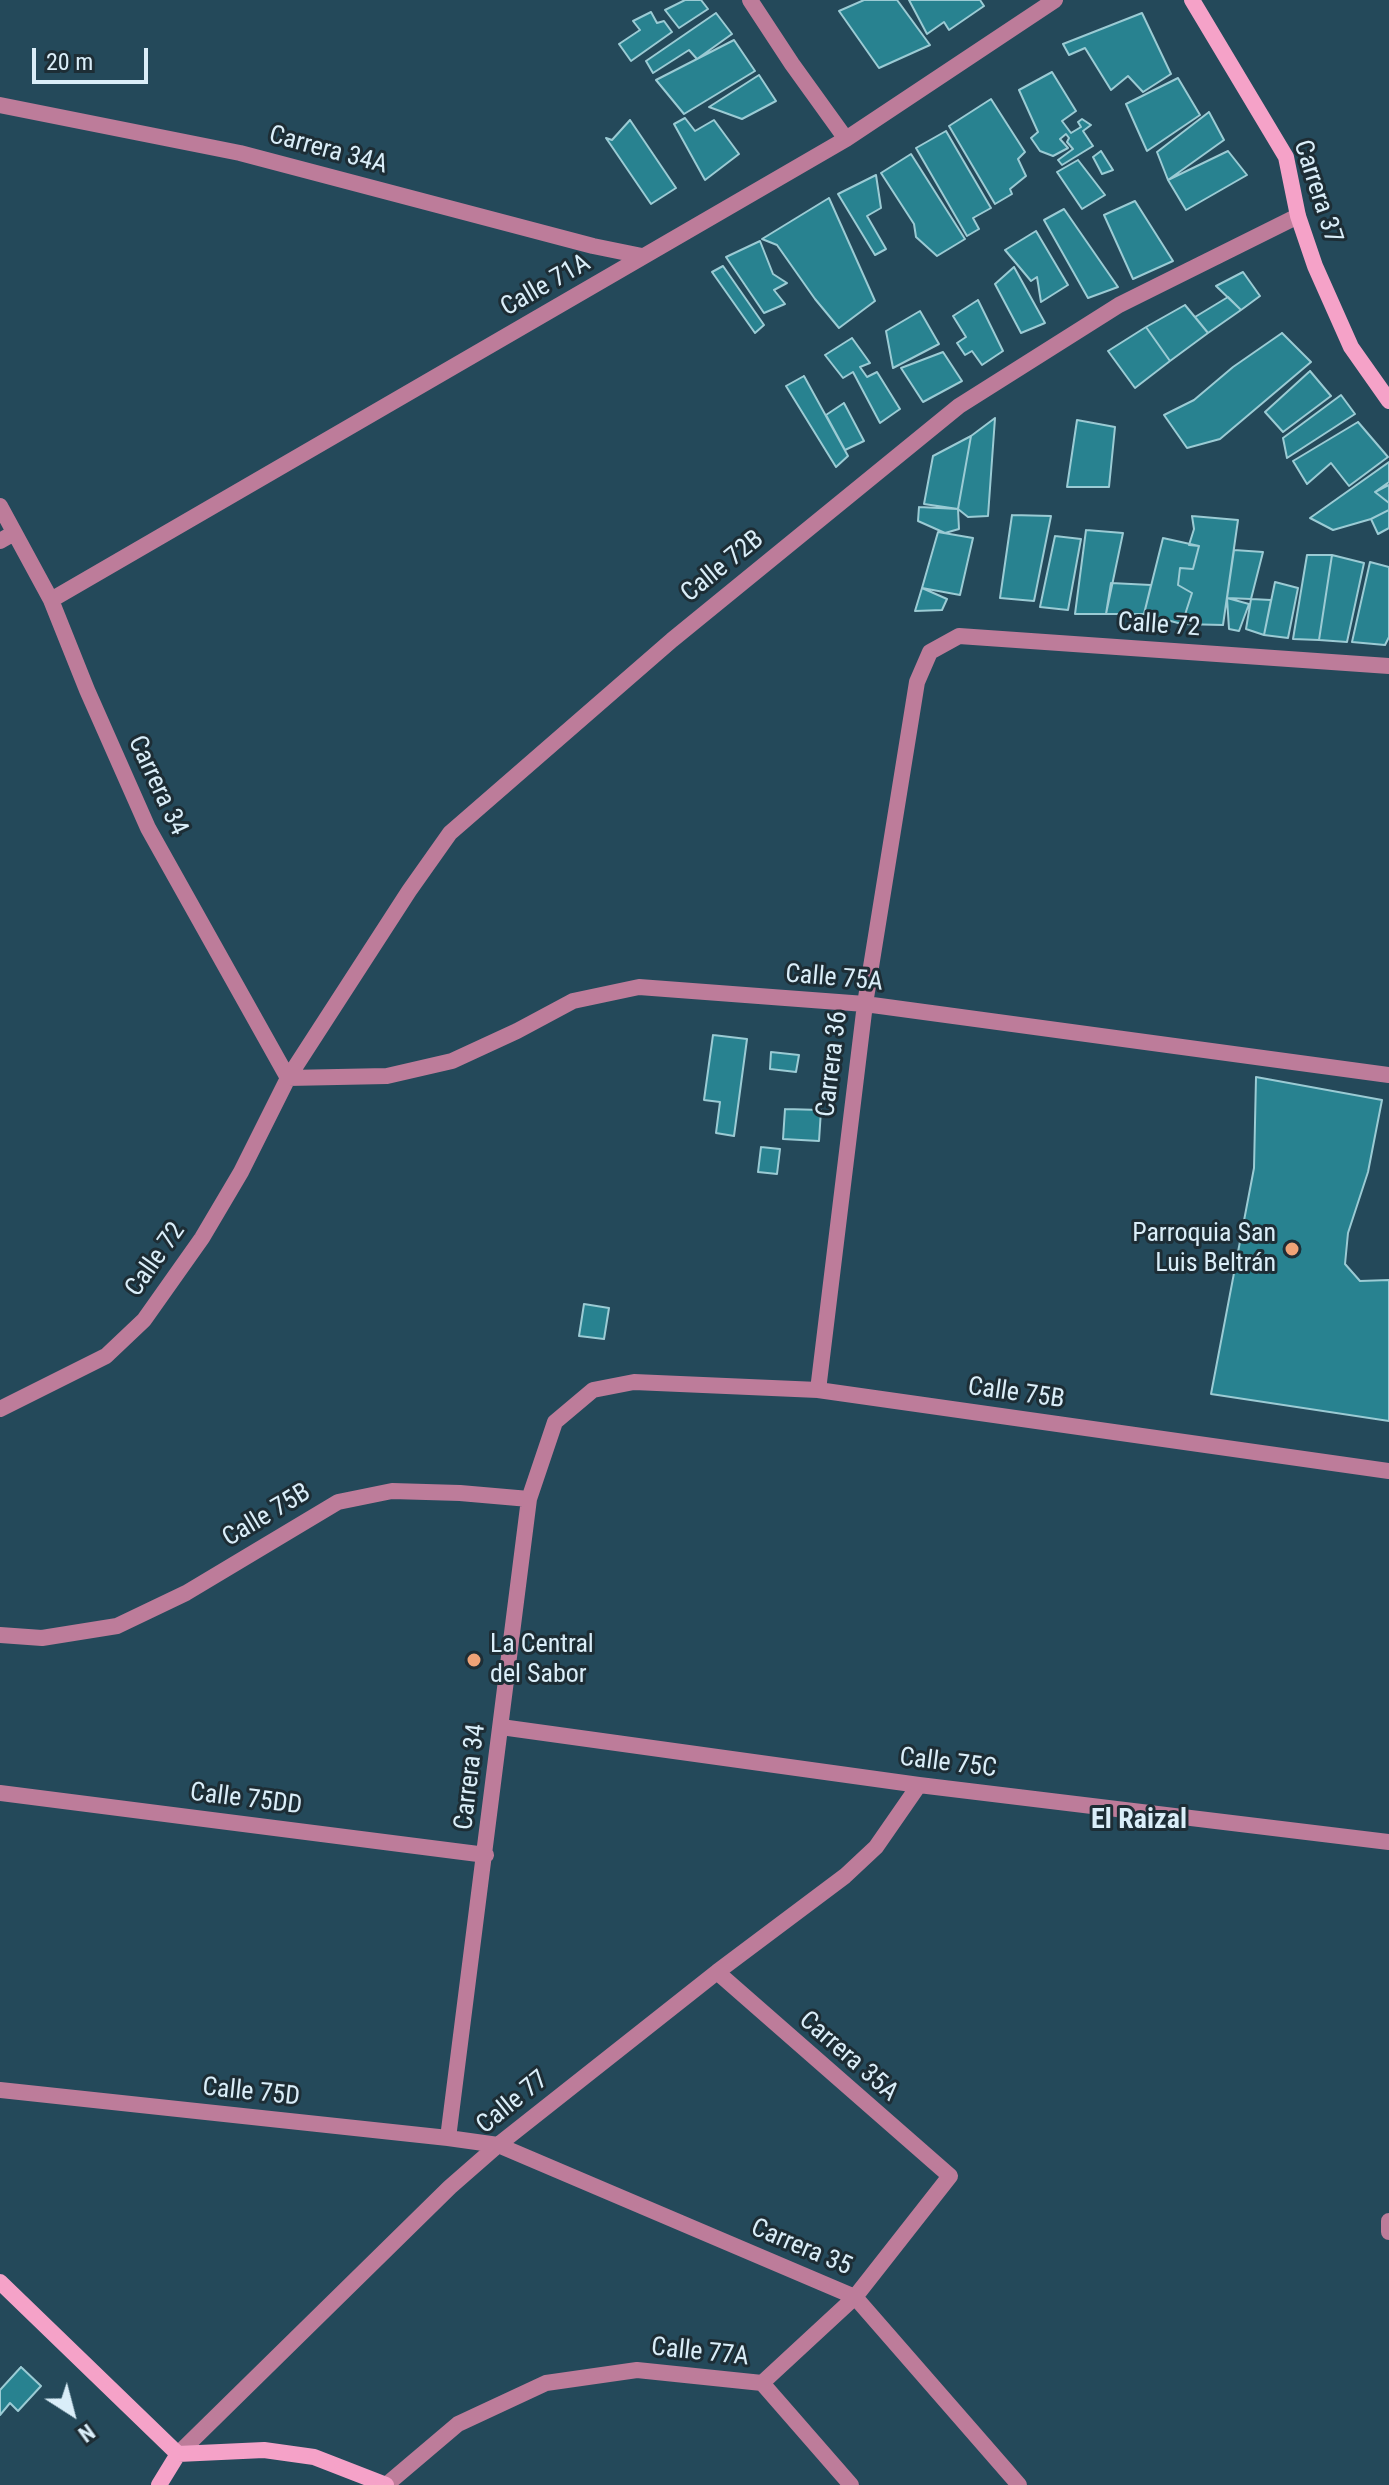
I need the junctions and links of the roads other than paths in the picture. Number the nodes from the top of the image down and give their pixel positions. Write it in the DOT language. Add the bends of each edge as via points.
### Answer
graph roads {
  1 [pos="750,0"];
  2 [pos="1055,0"];
  3 [pos="1192,0"];
  4 [pos="0,105"];
  5 [pos="846,139"];
  6 [pos="1298,216"];
  7 [pos="642,256"];
  8 [pos="1389,401"];
  9 [pos="0,506"];
  10 [pos="7,537"];
  11 [pos="51,600"];
  12 [pos="930,652"];
  13 [pos="1389,666"];
  14 [pos="865,1004"];
  15 [pos="1389,1075"];
  16 [pos="288,1078"];
  17 [pos="634,1382"];
  18 [pos="818,1390"];
  19 [pos="0,1409"];
  20 [pos="1389,1471"];
  21 [pos="529,1499"];
  22 [pos="0,1635"];
  23 [pos="501,1727"];
  24 [pos="919,1785"];
  25 [pos="0,1793"];
  26 [pos="1389,1842"];
  27 [pos="486,1855"];
  28 [pos="717,1972"];
  29 [pos="0,2090"];
  30 [pos="448,2138"];
  31 [pos="498,2145"];
  32 [pos="950,2176"];
  33 [pos="0,2282"];
  34 [pos="855,2297"];
  35 [pos="762,2383"];
  36 [pos="178,2454"];
  37 [pos="159,2485"];
  38 [pos="386,2485"];
  39 [pos="851,2485"];
  40 [pos="1019,2485"];
  1 -- 5 [label="street"];
  2 -- 5 [label="street, Calle 71A"];
  3 -- 6 [label="street, Carrera 37" via="1286,157"];
  4 -- 7 [label="street, Carrera 34A" via="240,153"];
  5 -- 7 [label="street, Calle 71A"];
  6 -- 8 [label="street, Carrera 37" via="1351,347"];
  6 -- 16 [label="street, Calle 72B" via="1119,305 959,406 660,650 450,833"];
  7 -- 11 [label="street, Calle 71A"];
  9 -- 10 [label="street, Carrera 34"];
  10 -- 11 [label="street, Carrera 34"];
  11 -- 16 [label="street, Carrera 34" via="148,828"];
  12 -- 13 [label="street, Calle 72" via="959,636"];
  12 -- 14 [label="street, Carrera 36" via="917,682"];
  14 -- 15 [label="street, Calle 75A"];
  14 -- 16 [label="street, Calle 75A" via="639,987 573,1001 452,1061 387,1076"];
  14 -- 18 [label="street, Carrera 36"];
  16 -- 19 [label="street, Calle 72" via="202,1238 144,1320 106,1356"];
  17 -- 18 [label="street, Calle 75B"];
  17 -- 21 [label="street, Carrera 34" via="593,1390 555,1422"];
  18 -- 20 [label="street, Calle 75B"];
  21 -- 22 [label="street, Calle 75B" via="392,1491 338,1502 186,1593 117,1626 42,1638"];
  21 -- 23 [label="street, Carrera 34"];
  23 -- 24 [label="street, Calle 75C"];
  23 -- 27 [label="street, Carrera 34"];
  24 -- 26 [label="street, Calle 75C"];
  24 -- 28 [label="street, Calle 77" via="876,1847 845,1876"];
  25 -- 27 [label="street, Calle 75DD"];
  27 -- 30 [label="street, Carrera 34"];
  28 -- 31 [label="street, Calle 77"];
  28 -- 32 [label="street, Carrera 35A"];
  29 -- 30 [label="street, Calle 75D"];
  30 -- 31 [label="street, Calle 75D"];
  31 -- 34 [label="street, Carrera 35"];
  31 -- 36 [label="street, Calle 77"];
  32 -- 34 [label="street, Calle 77A"];
  33 -- 36 [label="street"];
  34 -- 35 [label="street, Calle 77A"];
  34 -- 40 [label="street, Carrera 35"];
  35 -- 38 [label="street, Calle 77A" via="637,2370 546,2383 458,2424"];
  35 -- 39 [label="street"];
  36 -- 37 [label="street, Calle 77"];
  36 -- 38 [label="street" via="264,2450 314,2457"];
}
